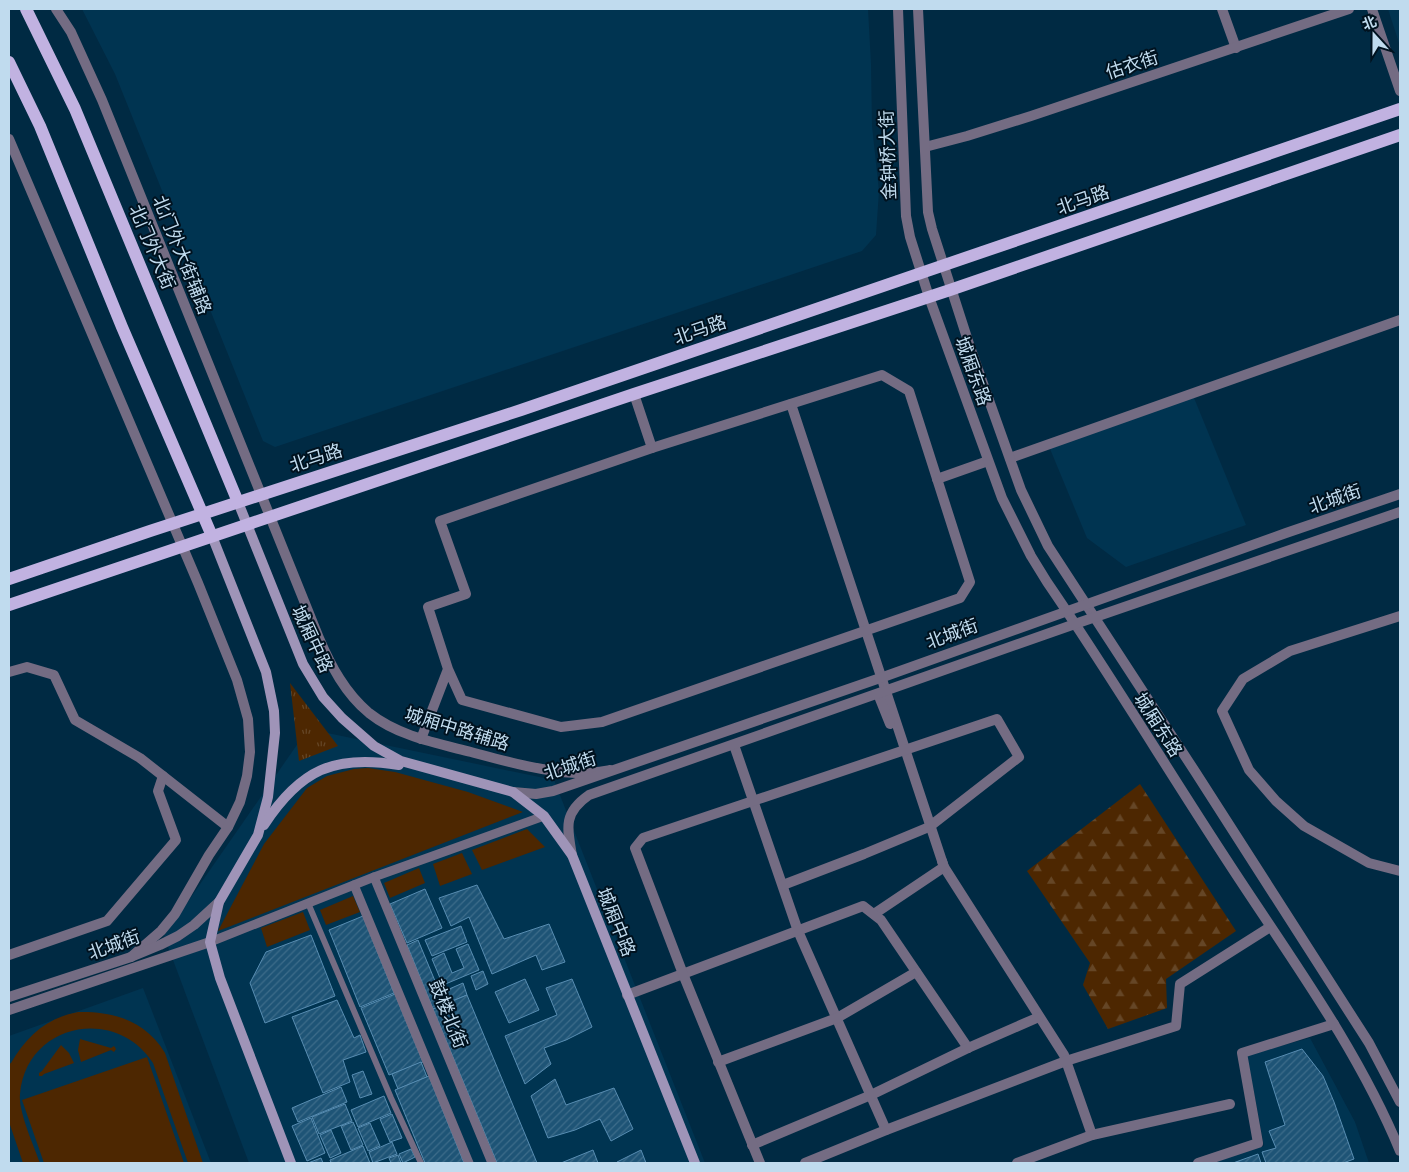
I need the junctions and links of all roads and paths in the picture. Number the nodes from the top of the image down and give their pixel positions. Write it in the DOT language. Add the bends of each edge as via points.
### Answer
graph roads {
  1 [pos="26,9"];
  2 [pos="56,9"];
  3 [pos="898,9"];
  4 [pos="918,9"];
  5 [pos="1222,9"];
  6 [pos="1349,9"];
  7 [pos="1372,9"];
  8 [pos="1236,48"];
  9 [pos="9,62"];
  10 [pos="1400,91"];
  11 [pos="1400,109"];
  12 [pos="1400,135"];
  13 [pos="9,139"];
  14 [pos="925,147"];
  15 [pos="942,267"];
  16 [pos="921,274"];
  17 [pos="950,290"];
  18 [pos="929,297"];
  19 [pos="1400,320"];
  20 [pos="693,350"];
  21 [pos="701,372"];
  22 [pos="634,394"];
  23 [pos="791,404"];
  24 [pos="652,448"];
  25 [pos="1010,458"];
  26 [pos="988,461"];
  27 [pos="937,479"];
  28 [pos="261,494"];
  29 [pos="1400,494"];
  30 [pos="238,502"];
  31 [pos="1400,512"];
  32 [pos="203,513"];
  33 [pos="270,517"];
  34 [pos="173,523"];
  35 [pos="247,525"];
  36 [pos="212,536"];
  37 [pos="182,546"];
  38 [pos="9,580"];
  39 [pos="1086,604"];
  40 [pos="9,605"];
  41 [pos="1067,611"];
  42 [pos="1400,616"];
  43 [pos="1094,617"];
  44 [pos="1075,624"];
  45 [pos="867,630"];
  46 [pos="448,669"];
  47 [pos="9,672"];
  48 [pos="883,677"];
  49 [pos="882,693"];
  50 [pos="422,739"];
  51 [pos="734,745"];
  52 [pos="902,750"];
  53 [pos="427,770"];
  54 [pos="610,770"];
  55 [pos="163,776"];
  56 [pos="513,792"];
  57 [pos="753,800"];
  58 [pos="544,816"];
  59 [pos="929,826"];
  60 [pos="228,827"];
  61 [pos="258,836"];
  62 [pos="572,855"];
  63 [pos="944,867"];
  64 [pos="1400,870"];
  65 [pos="374,877"];
  66 [pos="354,885"];
  67 [pos="782,885"];
  68 [pos="219,902"];
  69 [pos="308,903"];
  70 [pos="874,914"];
  71 [pos="1270,926"];
  72 [pos="798,931"];
  73 [pos="210,942"];
  74 [pos="9,955"];
  75 [pos="131,958"];
  76 [pos="916,972"];
  77 [pos="682,974"];
  78 [pos="627,995"];
  79 [pos="9,997"];
  80 [pos="9,1010"];
  81 [pos="1039,1017"];
  82 [pos="837,1018"];
  83 [pos="1334,1024"];
  84 [pos="968,1048"];
  85 [pos="1066,1060"];
  86 [pos="718,1062"];
  87 [pos="871,1095"];
  88 [pos="1400,1102"];
  89 [pos="1230,1104"];
  90 [pos="886,1130"];
  91 [pos="1092,1135"];
  92 [pos="752,1145"];
  93 [pos="1400,1151"];
  94 [pos="291,1163"];
  95 [pos="421,1163"];
  96 [pos="470,1163"];
  97 [pos="492,1163"];
  98 [pos="695,1163"];
  99 [pos="760,1163"];
  100 [pos="805,1163"];
  101 [pos="1016,1163"];
  102 [pos="1198,1163"];
  1 -- 30 [label="main road, 北门外大街" via="75,109"];
  2 -- 28 [label="street, 北门外大街辅路" via="71,32 102,100"];
  3 -- 16 [label="street, 金钟桥大街" via="906,216"];
  4 -- 14 [label="street, 金钟桥大街"];
  5 -- 8 [label="street"];
  6 -- 8 [label="street, 估衣街"];
  7 -- 10 [label="street"];
  8 -- 14 [label="street, 估衣街"];
  9 -- 32 [label="main road" via="40,126"];
  11 -- 15 [label="main road, 北马路"];
  12 -- 17 [label="main road"];
  13 -- 34 [label="street"];
  14 -- 15 [label="street, 金钟桥大街" via="928,212"];
  15 -- 16 [label="main road, 北马路"];
  15 -- 17 [label="street, 城厢东路"];
  16 -- 18 [label="street, 金钟桥大街"];
  16 -- 20 [label="main road, 北马路"];
  17 -- 18 [label="main road"];
  17 -- 25 [label="street, 城厢东路"];
  18 -- 21 [label="main road"];
  18 -- 26 [label="street, 城厢东路"];
  19 -- 25 [label="street"];
  20 -- 21 [label="main road"];
  20 -- 28 [label="main road, 北马路" via="521,410"];
  21 -- 22 [label="main road"];
  22 -- 24 [label="street"];
  22 -- 33 [label="main road"];
  23 -- 24 [label="street"];
  23 -- 27 [label="street" via="882,375 909,391"];
  23 -- 45 [label="street"];
  24 -- 46 [label="street" via="440,521 466,594 428,607"];
  25 -- 39 [label="street, 城厢东路" via="1021,490 1048,546"];
  26 -- 27 [label="street"];
  26 -- 41 [label="street, 城厢东路" via="1018,532"];
  27 -- 45 [label="street" via="970,582 960,598"];
  28 -- 30 [label="main road, 北马路"];
  28 -- 33 [label="street, 北门外大街辅路"];
  29 -- 39 [label="street, 北城街"];
  30 -- 32 [label="main road, 北马路"];
  30 -- 35 [label="main road, 城厢中路"];
  31 -- 43 [label="street, 北城街"];
  32 -- 34 [label="main road, 北马路"];
  32 -- 36 [label="main road"];
  33 -- 35 [label="main road"];
  33 -- 50 [label="street, 城厢中路辅路" via="341,683 375,717"];
  34 -- 37 [label="street"];
  34 -- 38 [label="main road, 北马路"];
  35 -- 36 [label="main road"];
  35 -- 53 [label="main road, 城厢中路" via="296,650 323,697 374,746 400,762"];
  36 -- 37 [label="main road"];
  36 -- 61 [label="main road, 城厢中路" via="266,672 274,711 272,772"];
  37 -- 40 [label="main road"];
  37 -- 60 [label="street" via="237,680 248,719 250,752 247,776 240,802"];
  39 -- 41 [label="street, 北城街"];
  39 -- 43 [label="street, 城厢东路"];
  41 -- 44 [label="street, 城厢东路"];
  41 -- 48 [label="street, 北城街"];
  42 -- 64 [label="street" via="1290,651 1244,679 1222,711 1249,770 1276,802 1304,826 1369,863"];
  43 -- 44 [label="street, 北城街"];
  43 -- 88 [label="street, 城厢东路" via="1369,1043"];
  44 -- 49 [label="street, 北城街"];
  44 -- 71 [label="street, 城厢东路"];
  45 -- 46 [label="street" via="602,722 561,728 462,700"];
  45 -- 48 [label="street"];
  46 -- 50 [label="street"];
  47 -- 55 [label="street" via="27,666 54,675 74,720 140,758"];
  48 -- 49 [label="street"];
  48 -- 54 [label="street, 北城街"];
  49 -- 51 [label="street, 北城街"];
  49 -- 52 [label="street"];
  50 -- 54 [label="street, 城厢中路辅路" via="555,771"];
  51 -- 57 [label="street"];
  51 -- 62 [label="street, 北城街" via="589,795 570,815"];
  52 -- 57 [label="street"];
  52 -- 59 [label="street"];
  52 -- 59 [label="street" via="997,719 1018,756"];
  53 -- 56 [label="main road, 城厢中路"];
  53 -- 61 [label="main road, 城厢中路" via="366,761 330,766 292,788"];
  54 -- 56 [label="street, 北城街" via="552,791 536,794"];
  55 -- 60 [label="street"];
  55 -- 74 [label="street" via="158,791 176,840 108,921"];
  56 -- 58 [label="main road, 城厢中路"];
  57 -- 67 [label="street"];
  57 -- 77 [label="street" via="643,838 635,848"];
  58 -- 62 [label="main road, 城厢中路"];
  58 -- 65 [label="street"];
  59 -- 63 [label="street"];
  59 -- 67 [label="street"];
  60 -- 75 [label="street" via="174,914 161,931"];
  61 -- 68 [label="main road, 城厢中路"];
  62 -- 78 [label="main road, 城厢中路"];
  63 -- 70 [label="street"];
  63 -- 81 [label="street"];
  65 -- 66 [label="street"];
  65 -- 97 [label="street, 鼓楼北街"];
  66 -- 69 [label="street"];
  66 -- 96 [label="street, 鼓楼北街"];
  67 -- 72 [label="street"];
  68 -- 73 [label="main road, 城厢中路"];
  68 -- 75 [label="street, 北城街" via="178,936"];
  69 -- 73 [label="street"];
  69 -- 95 [label="lane"];
  70 -- 72 [label="street" via="863,906"];
  70 -- 76 [label="street"];
  71 -- 83 [label="street, 城厢东路"];
  71 -- 85 [label="street" via="1180,984 1176,1026"];
  72 -- 77 [label="street"];
  72 -- 82 [label="street"];
  73 -- 80 [label="street, 北城街"];
  73 -- 94 [label="main road, 城厢中路" via="220,978"];
  75 -- 79 [label="street, 北城街"];
  76 -- 82 [label="street"];
  76 -- 84 [label="street"];
  77 -- 78 [label="street"];
  77 -- 86 [label="street"];
  78 -- 98 [label="main road, 城厢中路"];
  81 -- 84 [label="street"];
  81 -- 85 [label="street"];
  82 -- 86 [label="street"];
  82 -- 87 [label="street"];
  83 -- 93 [label="street, 城厢东路" via="1366,1078"];
  83 -- 102 [label="street" via="1242,1053 1258,1143"];
  84 -- 87 [label="street"];
  85 -- 90 [label="street"];
  85 -- 91 [label="street"];
  86 -- 92 [label="street"];
  87 -- 90 [label="street"];
  87 -- 92 [label="street"];
  89 -- 91 [label="street"];
  90 -- 100 [label="street"];
  91 -- 101 [label="street"];
  92 -- 99 [label="street"];
}
